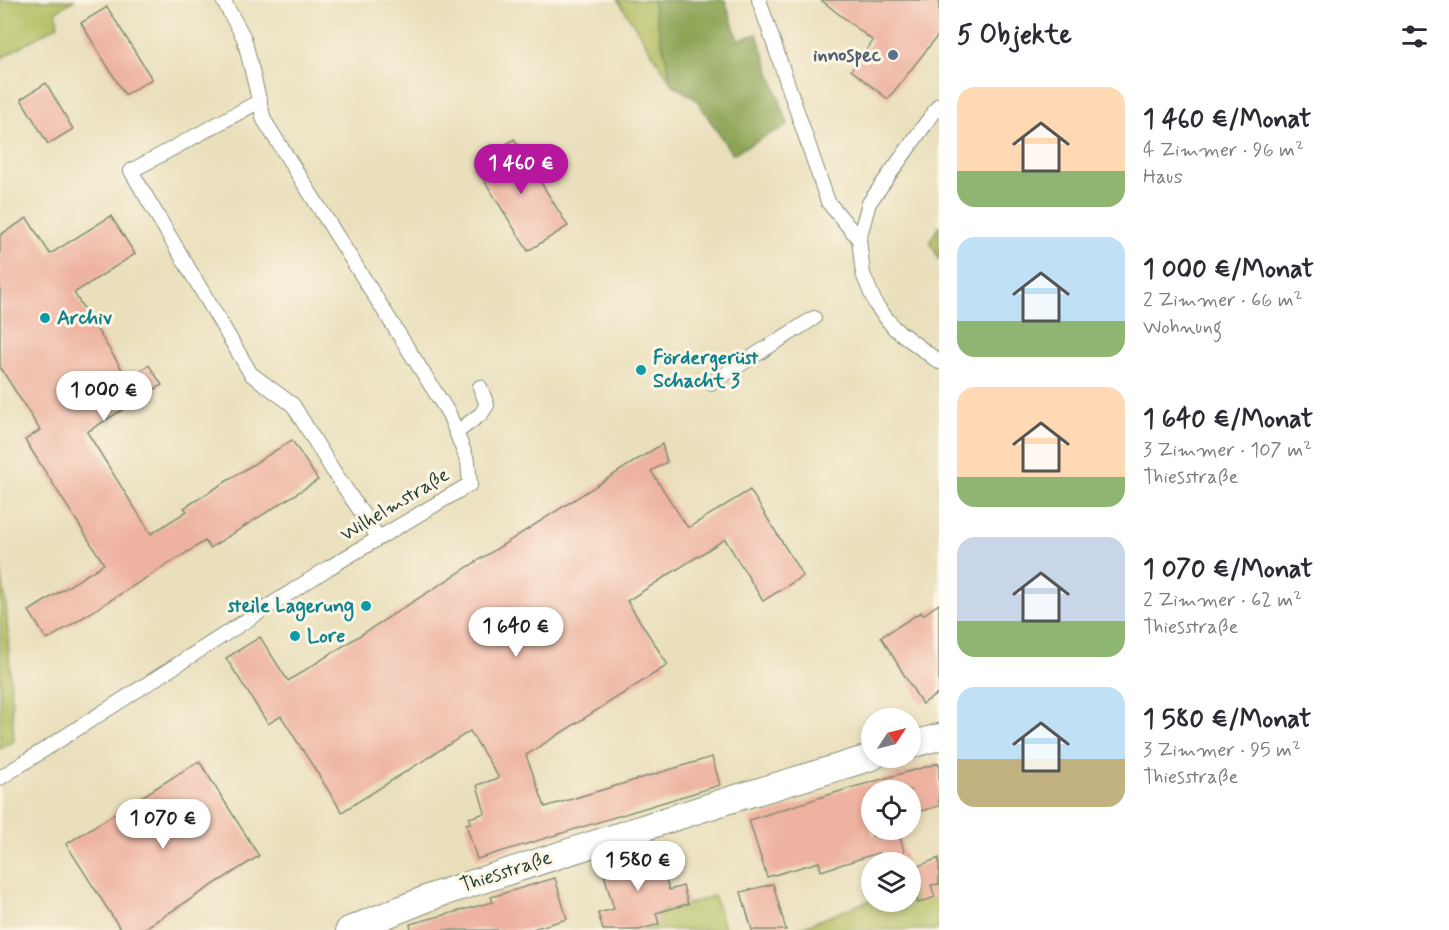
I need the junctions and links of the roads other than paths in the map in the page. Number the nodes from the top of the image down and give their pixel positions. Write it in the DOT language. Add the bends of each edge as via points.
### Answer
graph roads {
  1 [pos="223,0"];
  2 [pos="759,0"];
  3 [pos="260,101"];
  4 [pos="939,105"];
  5 [pos="859,239"];
  6 [pos="814,318"];
  7 [pos="939,362"];
  8 [pos="711,383"];
  9 [pos="480,387"];
  10 [pos="457,432"];
  11 [pos="378,537"];
  12 [pos="939,736"];
  13 [pos="921,742"];
  14 [pos="861,760"];
  15 [pos="0,778"];
  16 [pos="349,930"];
  1 -- 3 [label="lane, Wilhelmstraße" via="244,38"];
  2 -- 5 [label="lane" via="828,202"];
  3 -- 10 [label="lane, Wilhelmstraße" via="264,120"];
  3 -- 11 [label="lane" via="131,171 251,374 293,405"];
  4 -- 5 [label="lane" via="869,203"];
  5 -- 7 [label="lane" via="863,274 876,305 894,328"];
  6 -- 8 [label="lane"];
  9 -- 10 [label="lane" via="487,405"];
  10 -- 11 [label="lane, Wilhelmstraße" via="468,462 470,484"];
  11 -- 15 [label="lane, Wilhelmstraße"];
  12 -- 13 [label="street"];
  14 -- 16 [label="street, Thiesstraße" via="436,894"];
}
